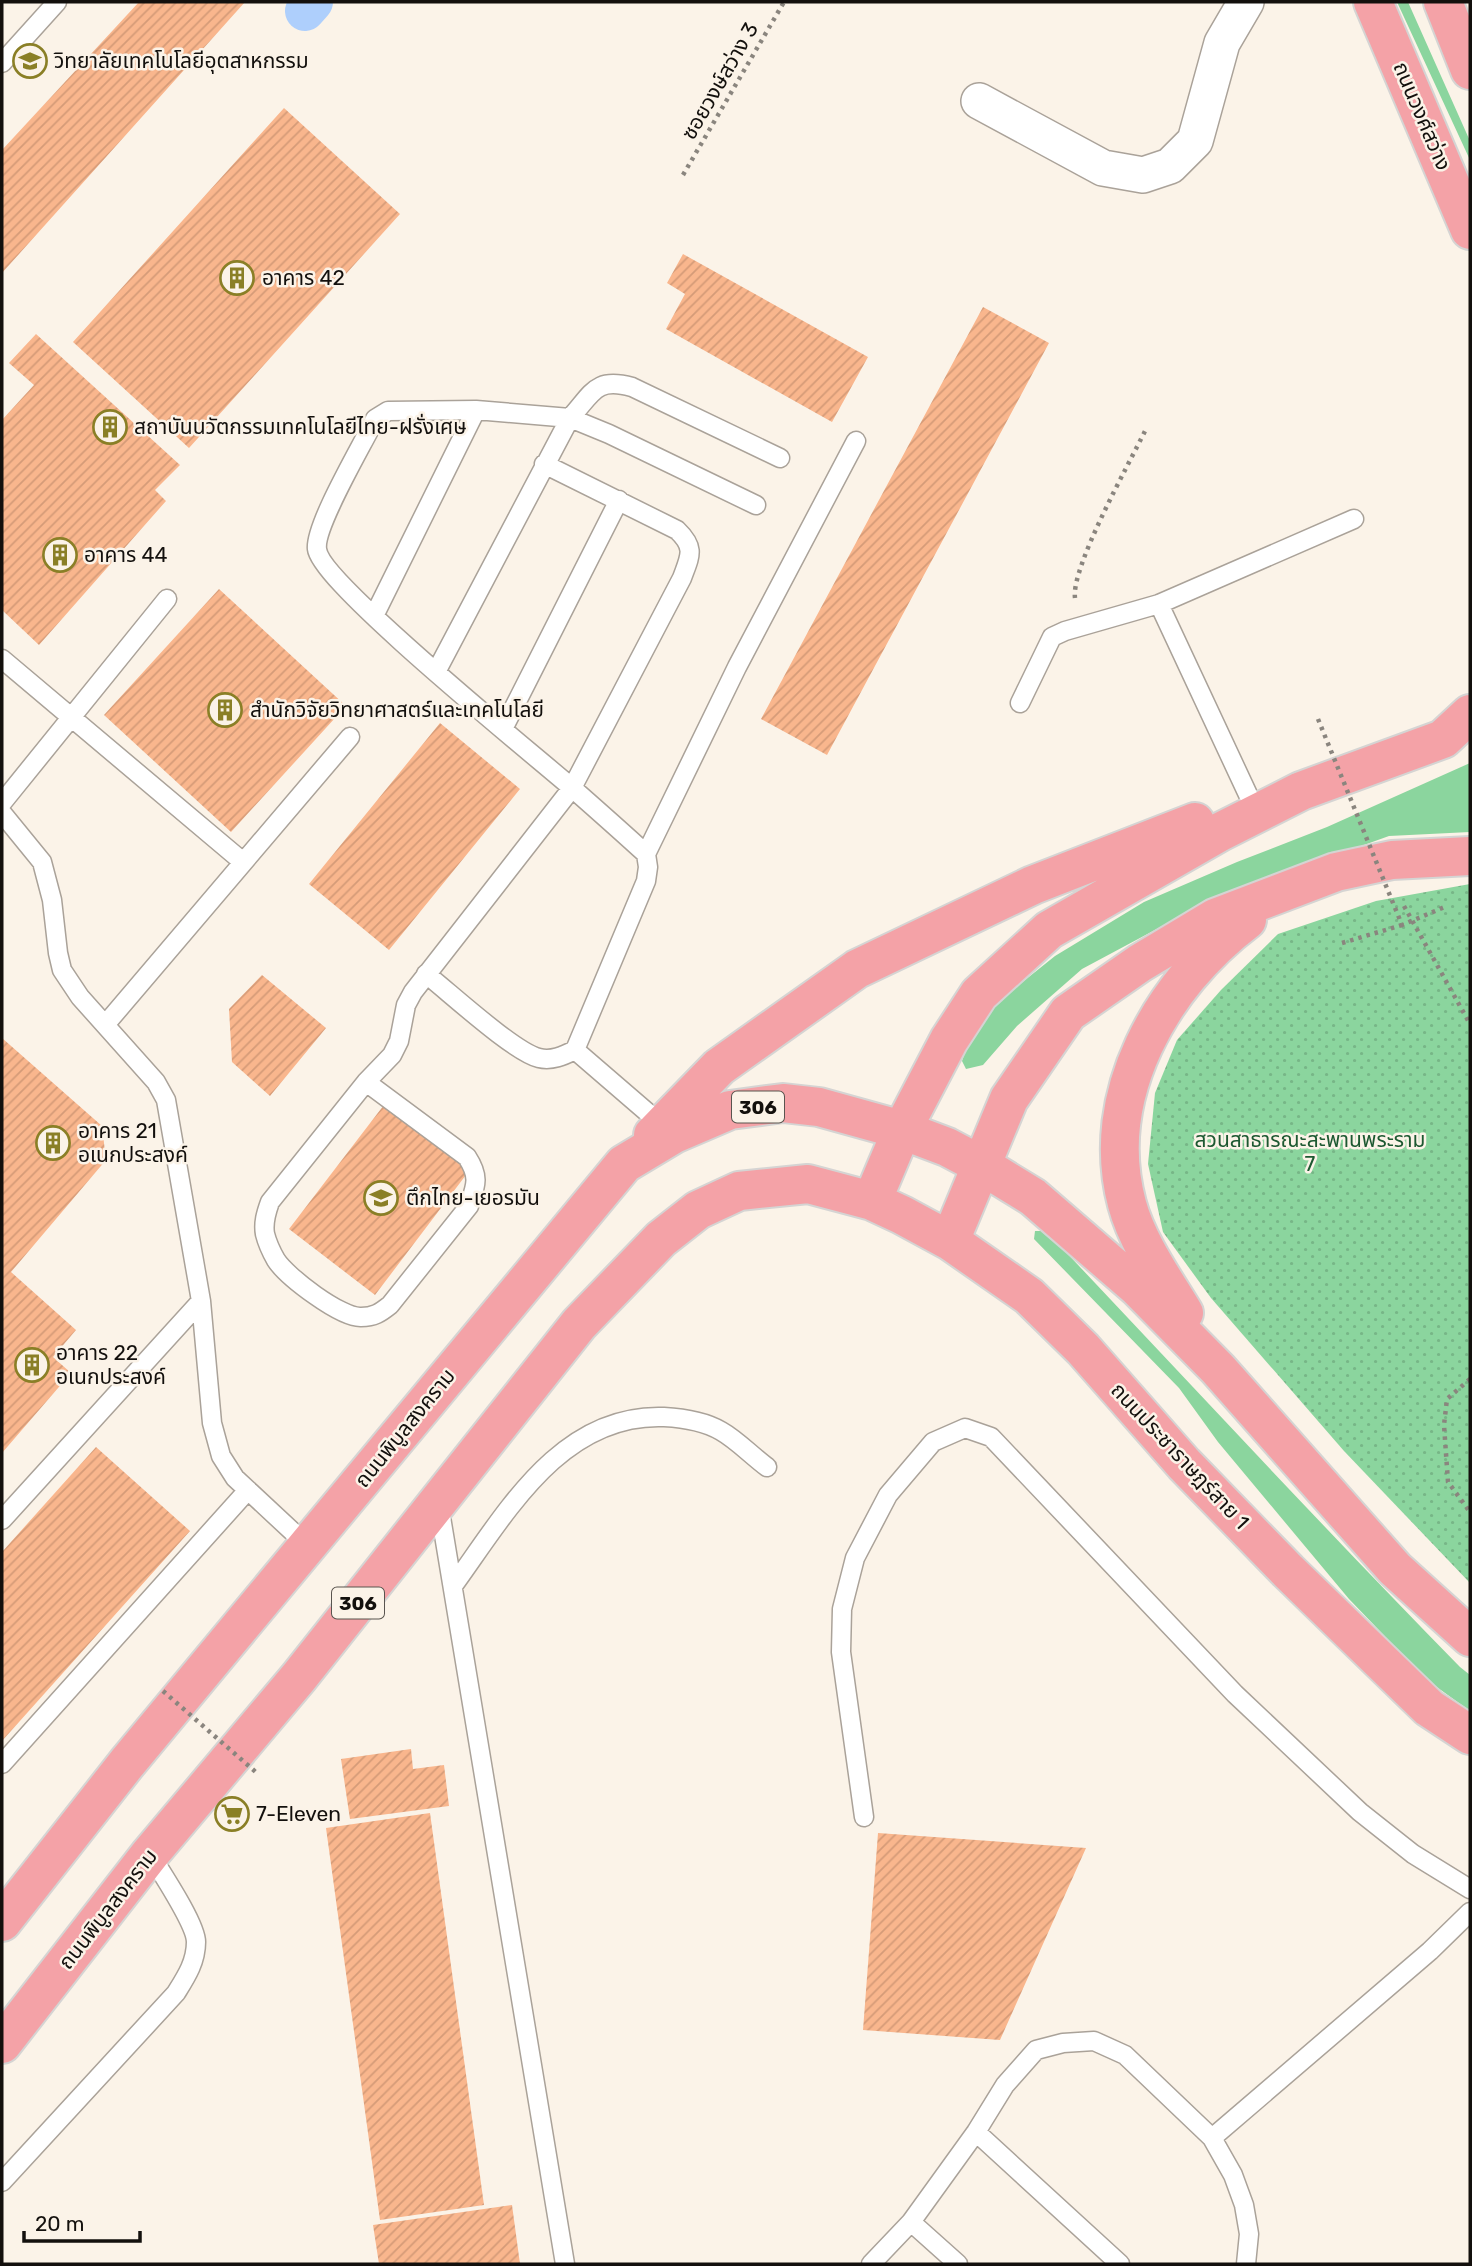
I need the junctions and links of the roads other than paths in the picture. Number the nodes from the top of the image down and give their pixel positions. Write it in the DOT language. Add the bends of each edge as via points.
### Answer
graph roads {
  1 [pos="57,2"];
  2 [pos="1246,2"];
  3 [pos="1373,2"];
  4 [pos="1455,15"];
  5 [pos="2,63"];
  6 [pos="1470,70"];
  7 [pos="979,101"];
  8 [pos="1470,230"];
  9 [pos="476,410"];
  10 [pos="570,418"];
  11 [pos="856,441"];
  12 [pos="780,458"];
  13 [pos="544,464"];
  14 [pos="619,500"];
  15 [pos="756,505"];
  16 [pos="1354,519"];
  17 [pos="167,599"];
  18 [pos="1160,604"];
  19 [pos="374,615"];
  20 [pos="2,659"];
  21 [pos="436,672"];
  22 [pos="1020,703"];
  23 [pos="1470,714"];
  24 [pos="70,718"];
  25 [pos="503,729"];
  26 [pos="350,737"];
  27 [pos="572,788"];
  28 [pos="1301,791"];
  29 [pos="1251,801"];
  30 [pos="2,803"];
  31 [pos="2,813"];
  32 [pos="646,854"];
  33 [pos="1470,856"];
  34 [pos="243,862"];
  35 [pos="1336,872"];
  36 [pos="426,974"];
  37 [pos="105,1025"];
  38 [pos="575,1050"];
  39 [pos="366,1082"];
  40 [pos="662,1125"];
  41 [pos="902,1130"];
  42 [pos="624,1164"];
  43 [pos="981,1165"];
  44 [pos="872,1201"];
  45 [pos="950,1241"];
  46 [pos="201,1301"];
  47 [pos="1219,1369"];
  48 [pos="767,1467"];
  49 [pos="248,1490"];
  50 [pos="439,1502"];
  51 [pos="2,1520"];
  52 [pos="308,1546"];
  53 [pos="453,1586"];
  54 [pos="1470,1637"];
  55 [pos="1470,1735"];
  56 [pos="2,1764"];
  57 [pos="864,1817"];
  58 [pos="150,1854"];
  59 [pos="1470,1889"];
  60 [pos="1470,1913"];
  61 [pos="2,1922"];
  62 [pos="2,2044"];
  63 [pos="976,2132"];
  64 [pos="1212,2138"];
  65 [pos="2,2182"];
  66 [pos="911,2222"];
  67 [pos="565,2264"];
  68 [pos="871,2264"];
  69 [pos="958,2264"];
  70 [pos="1120,2264"];
  71 [pos="1246,2264"];
  1 -- 5 [label="lane"];
  2 -- 7 [label="street" via="1222,43 1195,142 1170,166 1143,175 1103,168"];
  3 -- 8 [label="main road, ถนนวงศ์สว่าง"];
  4 -- 6 [label="main road"];
  9 -- 10 [label="lane"];
  9 -- 19 [label="lane"];
  9 -- 19 [label="lane" via="388,411 375,419 319,528 316,550 325,567"];
  10 -- 12 [label="lane" via="600,385 613,382"];
  10 -- 13 [label="lane"];
  10 -- 15 [label="lane"];
  11 -- 32 [label="lane" via="737,667"];
  13 -- 14 [label="lane"];
  13 -- 21 [label="lane"];
  14 -- 25 [label="lane"];
  14 -- 27 [label="lane" via="677,530 688,541 691,555"];
  16 -- 18 [label="lane"];
  17 -- 24 [label="lane"];
  18 -- 22 [label="lane" via="1052,637"];
  18 -- 29 [label="lane"];
  19 -- 21 [label="lane"];
  20 -- 24 [label="lane"];
  21 -- 25 [label="lane"];
  23 -- 28 [label="main road" via="1443,738"];
  24 -- 30 [label="lane"];
  24 -- 34 [label="lane"];
  25 -- 27 [label="lane"];
  26 -- 34 [label="lane"];
  27 -- 32 [label="lane"];
  27 -- 36 [label="lane"];
  28 -- 29 [label="main road"];
  28 -- 41 [label="main road" via="1049,930 979,994 948,1040"];
  29 -- 40 [label="main road" via="1033,886 857,969 719,1067"];
  31 -- 37 [label="lane" via="43,862 62,970"];
  32 -- 38 [label="lane" via="646,881"];
  33 -- 35 [label="main road" via="1392,860"];
  34 -- 37 [label="lane"];
  35 -- 43 [label="main road" via="1215,918 1068,1013 1009,1099"];
  35 -- 47 [label="main road" via="1245,921 1183,982 1156,1020 1135,1063 1123,1108 1119,1158 1127,1206 1150,1256"];
  36 -- 38 [label="lane" via="538,1058 558,1058"];
  36 -- 39 [label="lane" via="406,1005 392,1055"];
  37 -- 46 [label="lane" via="156,1082 166,1100"];
  38 -- 40 [label="lane"];
  39 -- 39 [label="lane" via="270,1202 264,1219 265,1236 277,1261 321,1299 358,1318 377,1316 390,1305 469,1206 476,1186 476,1171 467,1157"];
  40 -- 42 [label="main road"];
  41 -- 42 [label="main road, ถนนพิบูลสงคราม / 306" via="819,1107 783,1103 730,1110 674,1134"];
  41 -- 43 [label="main road"];
  41 -- 44 [label="main road"];
  42 -- 52 [label="main road, ถนนพิบูลสงคราม / 306"];
  43 -- 45 [label="main road"];
  43 -- 47 [label="main road" via="1033,1197 1137,1287"];
  44 -- 45 [label="main road, ถนนประชาราษฎร์สาย 1"];
  44 -- 50 [label="main road, ถนนพิบูลสงคราม / 306" via="808,1184 739,1191 698,1210 661,1239 579,1324"];
  45 -- 55 [label="main road, ถนนประชาราษฎร์สาย 1" via="1029,1296 1288,1571 1429,1708"];
  46 -- 49 [label="lane" via="212,1423 221,1456"];
  46 -- 51 [label="lane"];
  47 -- 54 [label="main road" via="1395,1569"];
  48 -- 53 [label="lane" via="720,1430 683,1418 646,1416 606,1426 575,1440 525,1486"];
  49 -- 52 [label="lane"];
  49 -- 56 [label="lane"];
  50 -- 53 [label="lane"];
  50 -- 58 [label="main road, ถนนพิบูลสงคราม / 306"];
  52 -- 61 [label="main road, ถนนพิบูลสงคราม / 306"];
  53 -- 67 [label="lane"];
  57 -- 59 [label="lane" via="841,1652 842,1609 855,1558 897,1484 933,1442 965,1428 991,1437 1235,1694 1360,1812 1413,1854"];
  58 -- 62 [label="main road, ถนนพิบูลสงคราม / 306"];
  58 -- 65 [label="lane" via="196,1940 192,1968 176,1993"];
  60 -- 64 [label="lane"];
  63 -- 64 [label="lane" via="1005,2085 1036,2050 1094,2041 1125,2055"];
  63 -- 66 [label="lane"];
  63 -- 70 [label="lane"];
  64 -- 71 [label="lane" via="1244,2205 1249,2234"];
  66 -- 68 [label="lane"];
  66 -- 69 [label="lane"];
}
